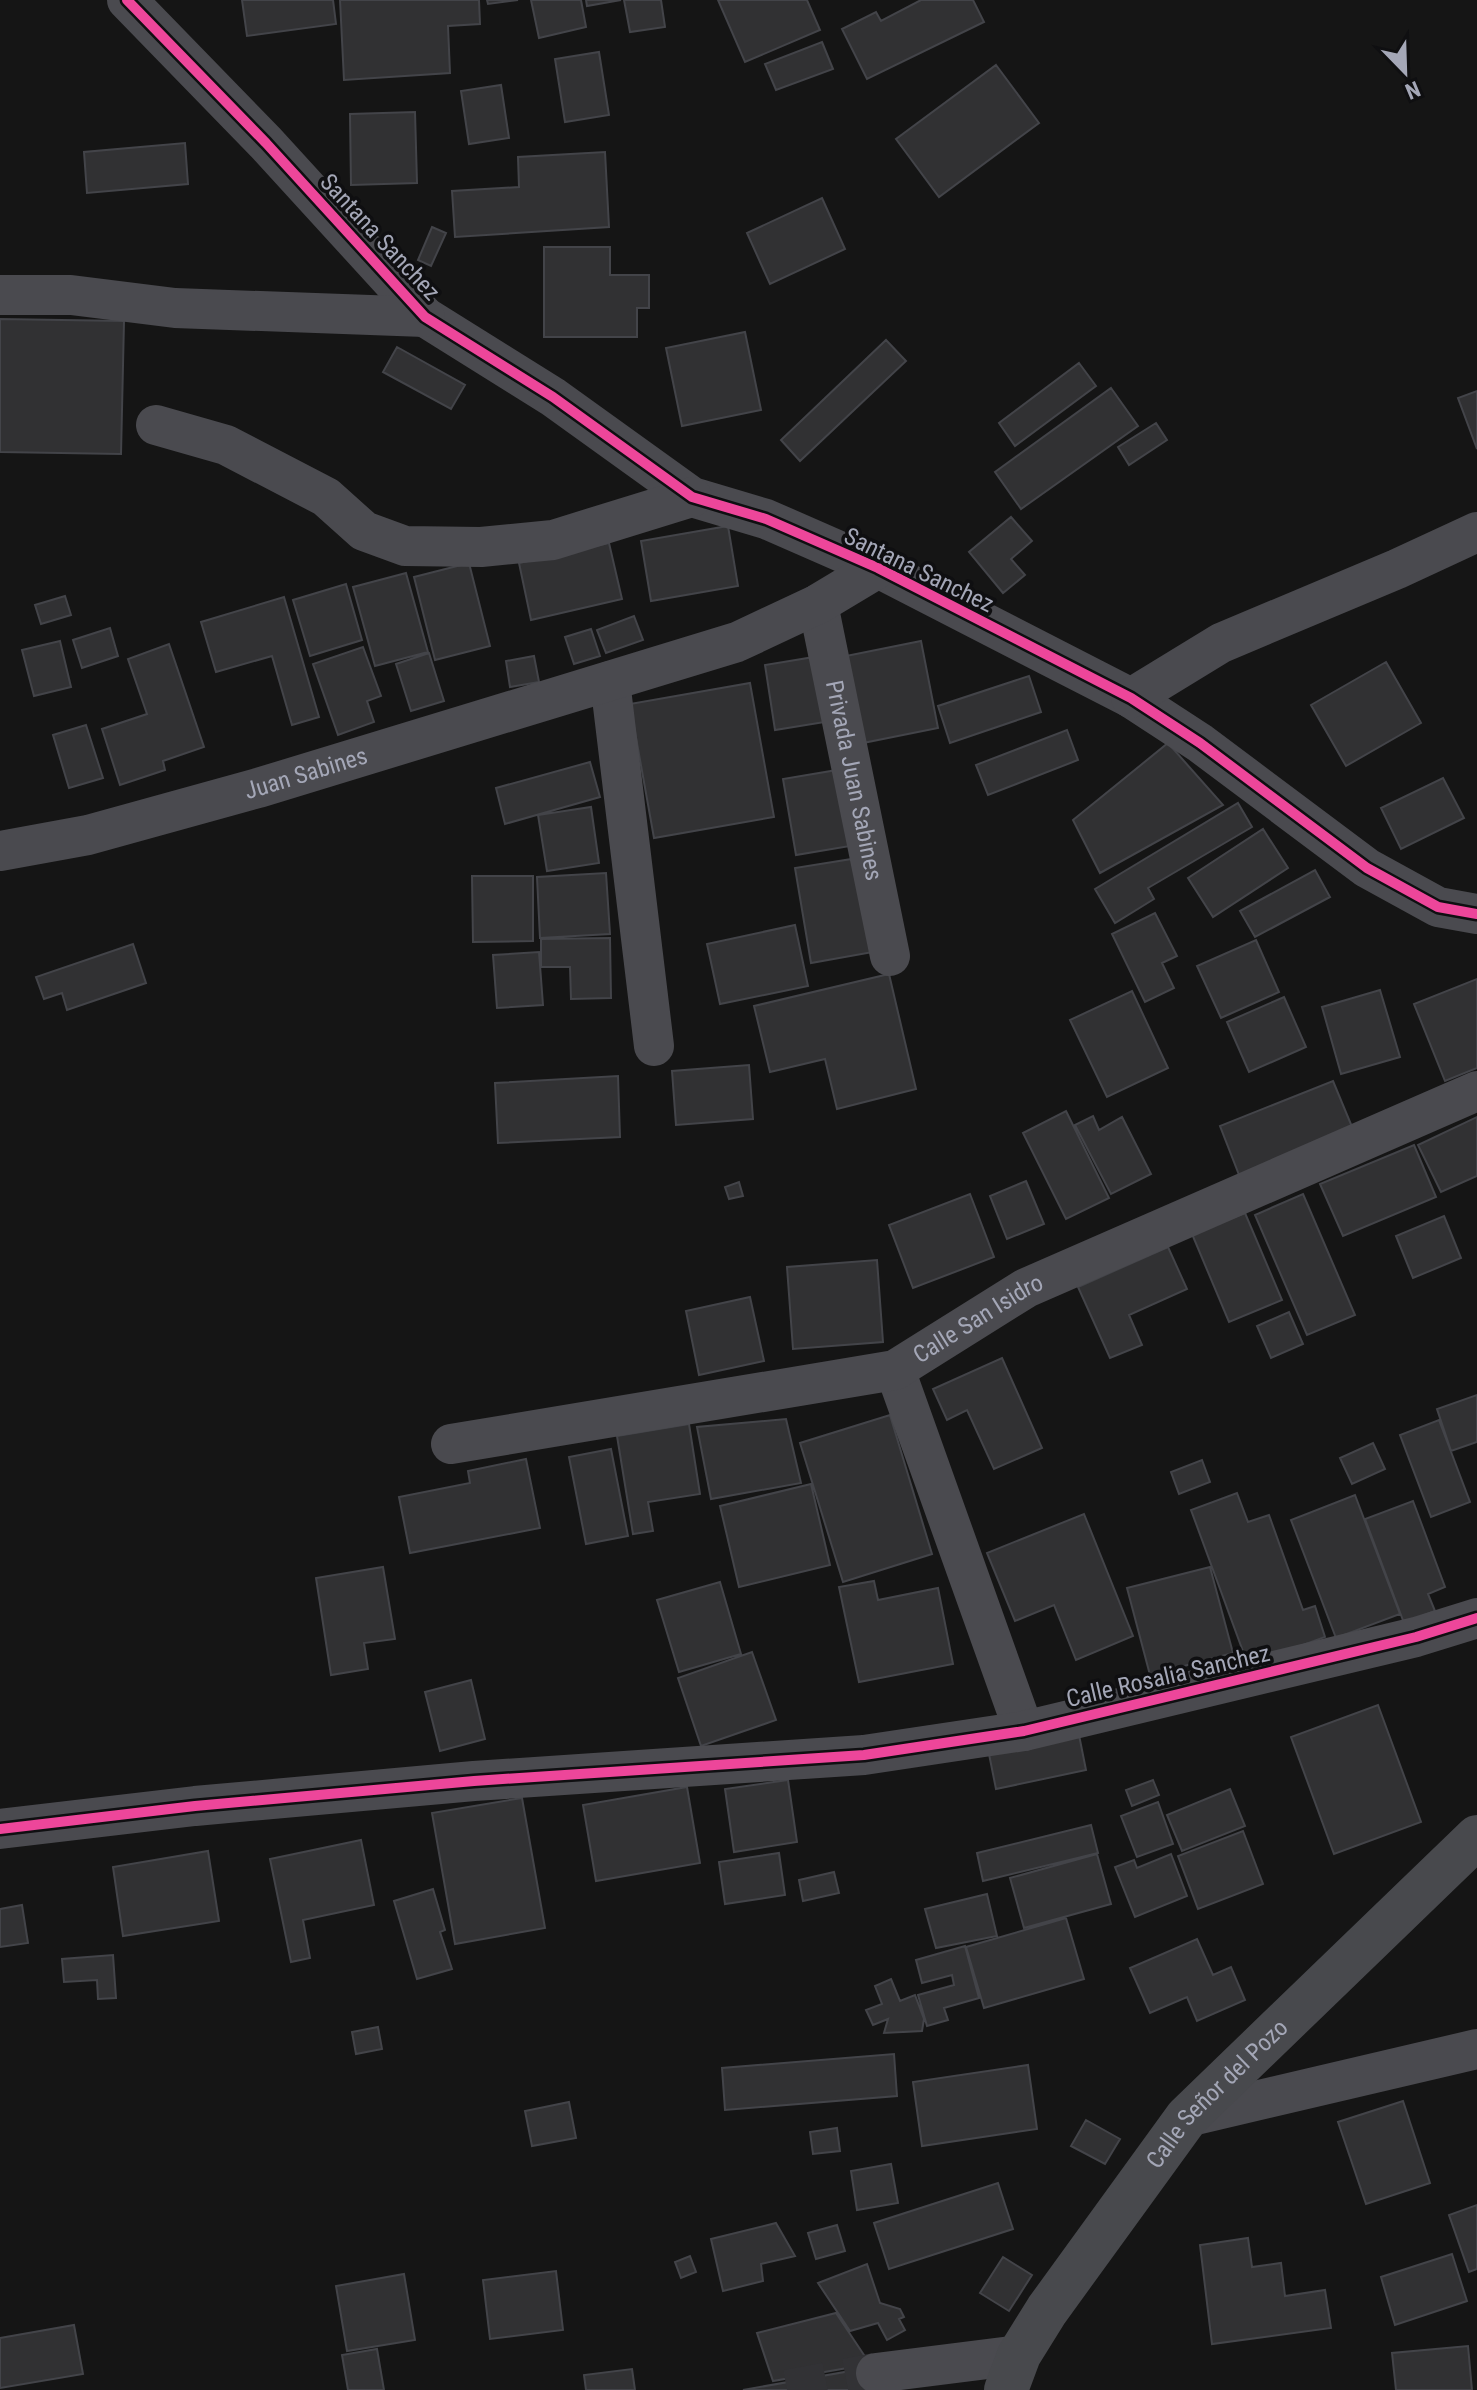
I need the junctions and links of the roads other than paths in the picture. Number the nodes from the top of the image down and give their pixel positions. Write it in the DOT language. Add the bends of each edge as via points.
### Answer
graph roads {
  1 [pos="127,0"];
  2 [pos="0,295"];
  3 [pos="425,317"];
  4 [pos="156,425"];
  5 [pos="692,497"];
  6 [pos="1477,532"];
  7 [pos="878,568"];
  8 [pos="818,604"];
  9 [pos="610,681"];
  10 [pos="1131,698"];
  11 [pos="0,851"];
  12 [pos="1477,914"];
  13 [pos="890,956"];
  14 [pos="654,1046"];
  15 [pos="1477,1091"];
  16 [pos="895,1370"];
  17 [pos="451,1444"];
  18 [pos="1477,1618"];
  19 [pos="1024,1731"];
  20 [pos="0,1829"];
  21 [pos="1477,1837"];
  22 [pos="1477,2049"];
  23 [pos="1187,2117"];
  24 [pos="876,2373"];
  25 [pos="1012,2373"];
  1 -- 3 [label="street, Santana Sanchez"];
  2 -- 3 [label="street"];
  3 -- 5 [label="street, Santana Sanchez" via="553,397"];
  4 -- 5 [label="street" via="226,445 326,497 364,531 405,546 481,547 553,540"];
  5 -- 7 [label="street, Santana Sanchez" via="766,519"];
  6 -- 10 [label="street" via="1221,643"];
  7 -- 8 [label="street, Juan Sabines"];
  7 -- 10 [label="street, Santana Sanchez"];
  8 -- 9 [label="street, Juan Sabines" via="737,642"];
  8 -- 13 [label="street, Privada Juan Sabines"];
  9 -- 11 [label="street, Juan Sabines" via="258,788 88,835"];
  9 -- 14 [label="street"];
  10 -- 12 [label="street, Santana Sanchez" via="1367,868 1438,907"];
  15 -- 16 [label="street, Calle San Isidro" via="1026,1288"];
  16 -- 17 [label="street, Calle San Isidro"];
  16 -- 19 [label="street"];
  18 -- 19 [label="street, Calle Rosalia Sanchez"];
  19 -- 20 [label="street, Calle Rosalia Sanchez" via="864,1755 474,1781"];
  21 -- 23 [label="street, Calle Señor del Pozo"];
  22 -- 23 [label="street"];
  23 -- 25 [label="street, Calle Señor del Pozo" via="1047,2310"];
  24 -- 25 [label="street"];
}
